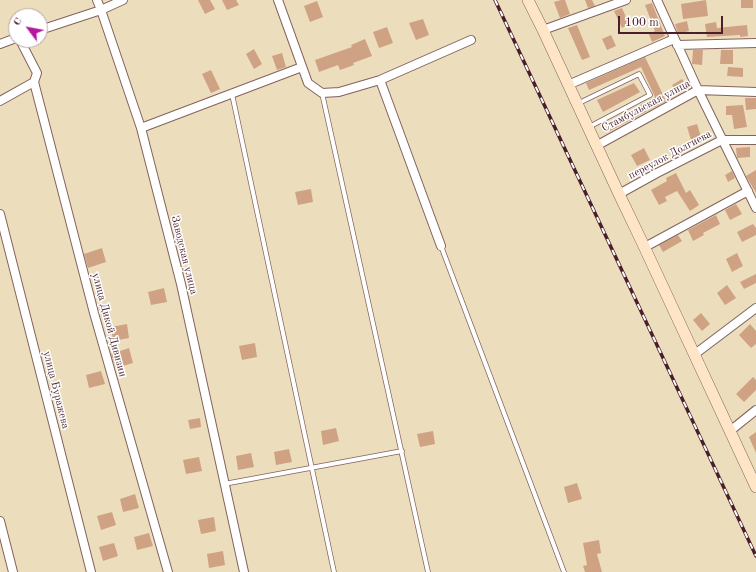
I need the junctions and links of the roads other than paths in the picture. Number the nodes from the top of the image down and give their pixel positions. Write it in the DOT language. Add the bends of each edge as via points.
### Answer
graph roads {
  1 [pos="97,0"];
  2 [pos="123,0"];
  3 [pos="278,0"];
  4 [pos="528,0"];
  5 [pos="626,0"];
  6 [pos="657,0"];
  7 [pos="101,10"];
  8 [pos="48,27"];
  9 [pos="543,30"];
  10 [pos="471,40"];
  11 [pos="676,42"];
  12 [pos="756,43"];
  13 [pos="24,48"];
  14 [pos="302,67"];
  15 [pos="380,80"];
  16 [pos="34,82"];
  17 [pos="568,85"];
  18 [pos="698,90"];
  19 [pos="322,92"];
  20 [pos="756,92"];
  21 [pos="232,94"];
  22 [pos="0,100"];
  23 [pos="577,104"];
  24 [pos="141,128"];
  25 [pos="588,128"];
  26 [pos="722,140"];
  27 [pos="756,140"];
  28 [pos="596,146"];
  29 [pos="748,191"];
  30 [pos="619,194"];
  31 [pos="754,198"];
  32 [pos="756,208"];
  33 [pos="0,214"];
  34 [pos="441,246"];
  35 [pos="645,247"];
  36 [pos="756,308"];
  37 [pos="695,354"];
  38 [pos="756,410"];
  39 [pos="730,431"];
  40 [pos="402,451"];
  41 [pos="312,468"];
  42 [pos="224,484"];
  43 [pos="756,487"];
  44 [pos="0,521"];
  45 [pos="13,572"];
  46 [pos="91,572"];
  47 [pos="168,572"];
  48 [pos="244,572"];
  49 [pos="334,572"];
  50 [pos="428,572"];
  51 [pos="564,572"];
  1 -- 7 [label="street, Заводская улица"];
  2 -- 7 [label="street"];
  3 -- 14 [label="street"];
  4 -- 9 [label="street"];
  5 -- 9 [label="street"];
  6 -- 11 [label="street"];
  7 -- 8 [label="street"];
  7 -- 24 [label="street, Заводская улица"];
  9 -- 17 [label="street"];
  10 -- 15 [label="street"];
  11 -- 12 [label="street"];
  11 -- 17 [label="street"];
  11 -- 18 [label="street"];
  13 -- 16 [label="street, улица Дикой Дивизии" via="37,73"];
  14 -- 19 [label="street" via="308,83"];
  14 -- 21 [label="street"];
  15 -- 19 [label="street" via="339,92"];
  15 -- 34 [label="street"];
  16 -- 22 [label="street"];
  16 -- 47 [label="street, улица Дикой Дивизии" via="94,313"];
  17 -- 23 [label="street"];
  18 -- 20 [label="street, Стамбульская улица"];
  18 -- 26 [label="street"];
  18 -- 28 [label="street, Стамбульская улица"];
  19 -- 40 [label="lane"];
  21 -- 24 [label="street"];
  21 -- 41 [label="lane"];
  23 -- 25 [label="street"];
  23 -- 25 [label="lane" via="639,74 650,95"];
  24 -- 42 [label="street, Заводская улица" via="181,284"];
  25 -- 28 [label="street"];
  26 -- 27 [label="street, переулок Долгиева"];
  26 -- 29 [label="street"];
  26 -- 30 [label="street, переулок Долгиева"];
  28 -- 30 [label="street"];
  29 -- 31 [label="street"];
  29 -- 35 [label="street"];
  30 -- 35 [label="street"];
  31 -- 32 [label="street"];
  33 -- 46 [label="street, улица Буражева"];
  34 -- 51 [label="lane"];
  35 -- 37 [label="street"];
  36 -- 37 [label="street"];
  37 -- 39 [label="street"];
  38 -- 39 [label="street"];
  39 -- 43 [label="street"];
  40 -- 41 [label="lane"];
  40 -- 50 [label="lane"];
  41 -- 42 [label="lane"];
  41 -- 49 [label="lane"];
  42 -- 48 [label="street, Заводская улица"];
  44 -- 45 [label="street"];
}
